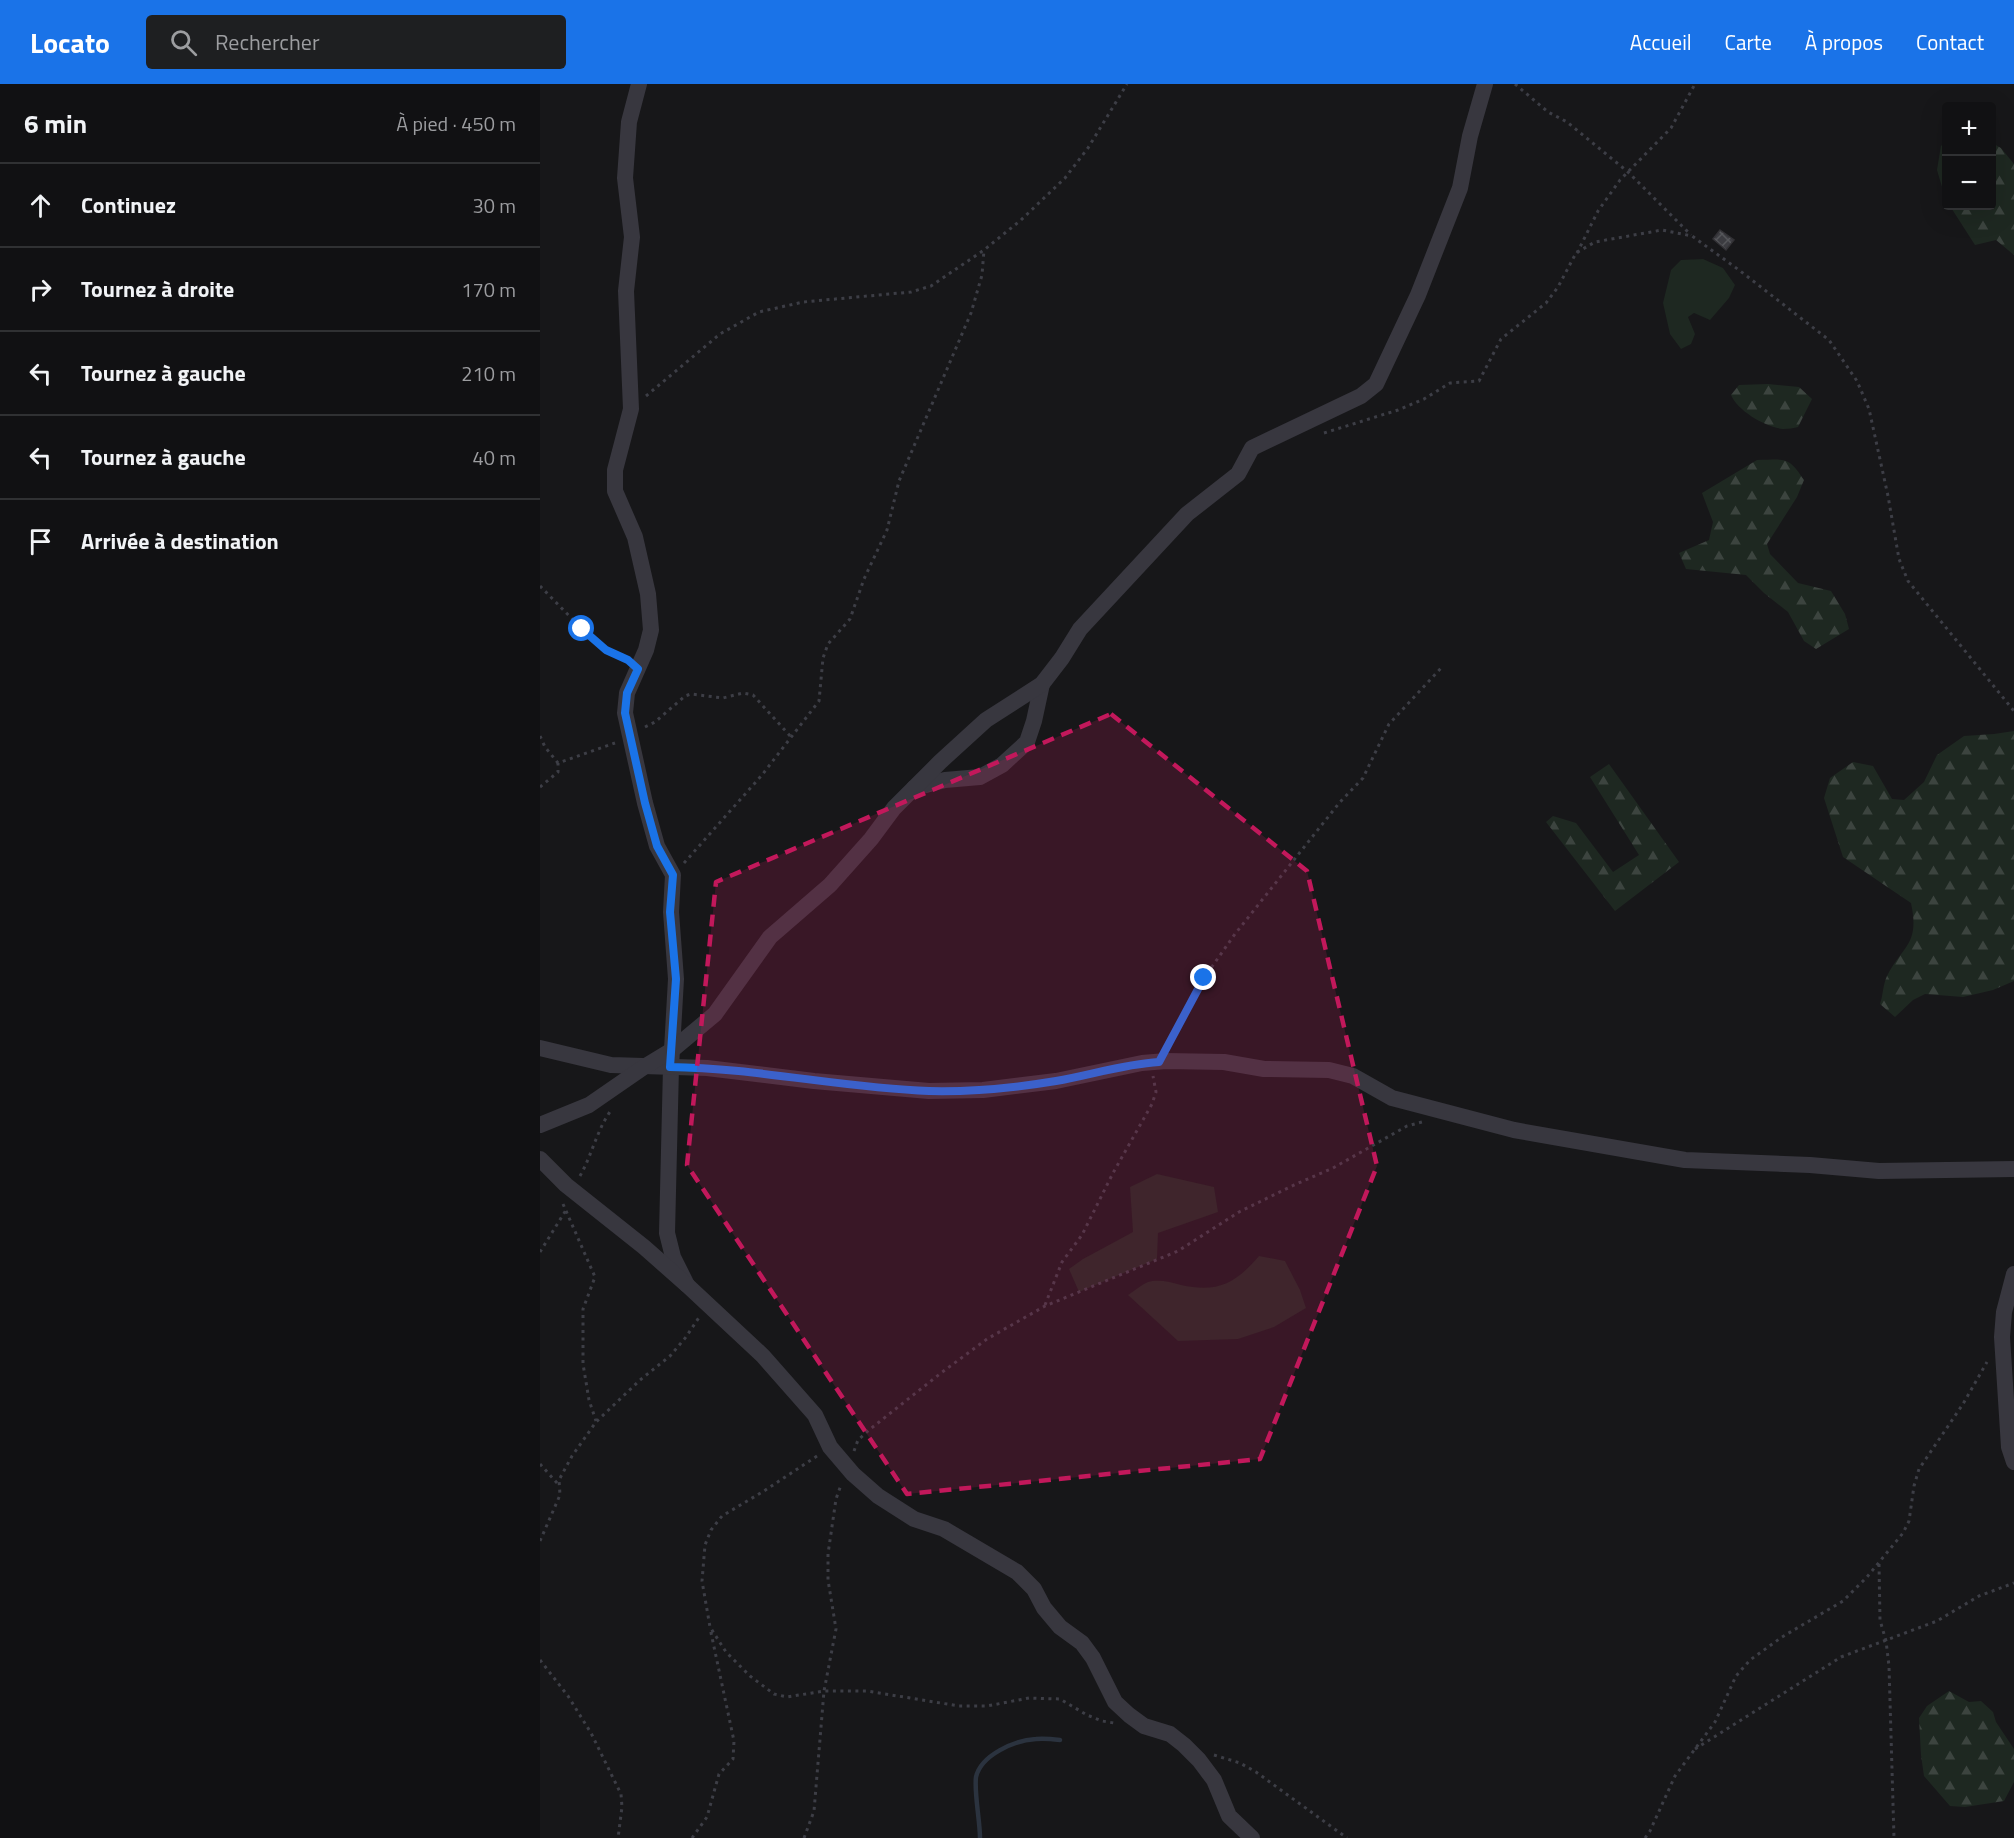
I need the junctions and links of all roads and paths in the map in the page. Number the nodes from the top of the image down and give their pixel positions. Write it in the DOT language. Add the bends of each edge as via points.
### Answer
graph roads {
  1 [pos="639,84"];
  2 [pos="1126,84"];
  3 [pos="1485,84"];
  4 [pos="1515,84"];
  5 [pos="1695,84"];
  6 [pos="1628,172"];
  7 [pos="1692,236"];
  8 [pos="984,250"];
  9 [pos="1576,253"];
  10 [pos="631,409"];
  11 [pos="1318,435"];
  12 [pos="540,585"];
  13 [pos="544,589"];
  14 [pos="540,596"];
  15 [pos="1443,666"];
  16 [pos="638,669"];
  17 [pos="1042,684"];
  18 [pos="2014,711"];
  19 [pos="630,735"];
  20 [pos="540,736"];
  21 [pos="792,738"];
  22 [pos="558,764"];
  23 [pos="540,787"];
  24 [pos="914,788"];
  25 [pos="673,875"];
  26 [pos="540,1048"];
  27 [pos="671,1059"];
  28 [pos="1159,1062"];
  29 [pos="644,1067"];
  30 [pos="613,1108"];
  31 [pos="1449,1113"];
  32 [pos="540,1125"];
  33 [pos="540,1159"];
  34 [pos="2014,1169"];
  35 [pos="567,1196"];
  36 [pos="566,1211"];
  37 [pos="540,1252"];
  38 [pos="2014,1274"];
  39 [pos="687,1285"];
  40 [pos="708,1304"];
  41 [pos="1045,1306"];
  42 [pos="2002,1337"];
  43 [pos="596,1422"];
  44 [pos="858,1440"];
  45 [pos="830,1447"];
  46 [pos="2014,1462"];
  47 [pos="540,1464"];
  48 [pos="848,1467"];
  49 [pos="559,1486"];
  50 [pos="540,1541"];
  51 [pos="1879,1562"];
  52 [pos="2014,1583"];
  53 [pos="710,1627"];
  54 [pos="1886,1641"];
  55 [pos="540,1660"];
  56 [pos="824,1691"];
  57 [pos="1136,1720"];
  58 [pos="1184,1745"];
  59 [pos="1694,1750"];
  60 [pos="618,1838"];
  61 [pos="692,1838"];
  62 [pos="804,1838"];
  63 [pos="1252,1838"];
  64 [pos="1347,1838"];
  65 [pos="1645,1838"];
  66 [pos="1894,1838"];
  1 -- 10 [label="street" via="629,122 625,178 632,237 626,291"];
  2 -- 8 [label="path" via="1065,178"];
  3 -- 17 [label="street" via="1460,188 1418,296 1376,384 1361,396 1252,448 1238,474 1187,514 1080,629"];
  4 -- 6 [label="path"];
  5 -- 6 [label="path" via="1671,128"];
  6 -- 7 [label="path"];
  6 -- 9 [label="path" via="1598,212"];
  7 -- 9 [label="path" via="1662,230 1595,242"];
  7 -- 18 [label="path" via="1829,340 1857,381 1869,409 1899,560 1908,581"];
  8 -- 10 [label="path" via="931,286 911,292 803,302 759,312 720,333"];
  8 -- 21 [label="path" via="982,275 971,313 900,481 887,530 850,619 828,644 819,701"];
  9 -- 11 [label="path" via="1546,303 1501,339 1479,381 1450,383 1398,410"];
  10 -- 16 [label="street" via="617,462 615,491 635,537 648,594 651,630"];
  12 -- 13 [label="path"];
  13 -- 14 [label="path"];
  13 -- 16 [label="path" via="606,650"];
  15 -- 28 [label="path" via="1389,724 1363,778 1235,934 1204,978"];
  16 -- 19 [label="street" via="627,693 625,713"];
  17 -- 24 [label="street" via="986,720"];
  17 -- 24 [label="street" via="1027,742 1002,765 980,777"];
  19 -- 21 [label="path" via="655,722 684,696 723,698 743,693 753,695"];
  19 -- 22 [label="path"];
  19 -- 25 [label="street" via="657,846"];
  20 -- 22 [label="path"];
  21 -- 25 [label="path"];
  22 -- 23 [label="path" via="558,772"];
  24 -- 27 [label="street" via="830,885 770,938 715,1014"];
  25 -- 27 [label="street" via="670,912 676,979"];
  26 -- 29 [label="street" via="611,1065"];
  27 -- 28 [label="street" via="706,1068 929,1091 983,1090 1056,1081"];
  27 -- 29 [label="street"];
  27 -- 39 [label="street" via="667,1233 673,1257"];
  28 -- 31 [label="street" via="1224,1062 1272,1069 1329,1070 1353,1076 1392,1098"];
  28 -- 41 [label="path" via="1153,1075 1156,1092 1152,1104 1082,1235 1062,1262"];
  29 -- 32 [label="street" via="589,1105"];
  30 -- 35 [label="path"];
  31 -- 34 [label="street" via="1514,1130 1685,1160 1879,1171"];
  31 -- 41 [label="path" via="1407,1126 1333,1168 1239,1212 1178,1251"];
  33 -- 35 [label="street"];
  35 -- 36 [label="path"];
  35 -- 36 [label="path"];
  35 -- 39 [label="street" via="644,1247"];
  36 -- 37 [label="path"];
  36 -- 43 [label="path" via="595,1277 583,1309 583,1364"];
  38 -- 42 [label="street"];
  39 -- 40 [label="street"];
  40 -- 43 [label="path" via="670,1356"];
  40 -- 45 [label="street" via="764,1356 815,1415"];
  41 -- 44 [label="path" via="941,1372"];
  42 -- 46 [label="street" via="2009,1447"];
  42 -- 51 [label="path" via="1919,1469 1909,1521"];
  43 -- 49 [label="path" via="572,1456"];
  44 -- 45 [label="path"];
  44 -- 48 [label="path"];
  45 -- 48 [label="street"];
  45 -- 53 [label="path" via="723,1516 711,1530 705,1545 702,1581"];
  47 -- 49 [label="path"];
  48 -- 56 [label="path" via="836,1498 828,1554 836,1629"];
  48 -- 57 [label="street" via="898,1510 944,1529 1017,1572 1060,1627 1082,1643 1115,1702"];
  49 -- 50 [label="path" via="560,1495"];
  51 -- 54 [label="path" via="1880,1620"];
  51 -- 59 [label="path" via="1843,1601 1750,1660 1737,1676 1715,1722"];
  52 -- 54 [label="path" via="1979,1596 1937,1622"];
  53 -- 56 [label="path" via="726,1652 774,1694 787,1697"];
  53 -- 61 [label="path" via="734,1742 734,1759 719,1774 707,1817"];
  54 -- 59 [label="path" via="1841,1657"];
  54 -- 66 [label="path"];
  55 -- 60 [label="path" via="591,1733 621,1794"];
  56 -- 57 [label="path" via="867,1691 959,1706 987,1706 1029,1698 1060,1699 1102,1721"];
  56 -- 62 [label="path" via="814,1811"];
  57 -- 58 [label="street" via="1170,1734"];
  58 -- 63 [label="street" via="1214,1780 1229,1816"];
  58 -- 64 [label="path" via="1256,1772"];
  59 -- 65 [label="path" via="1675,1776"];
}
